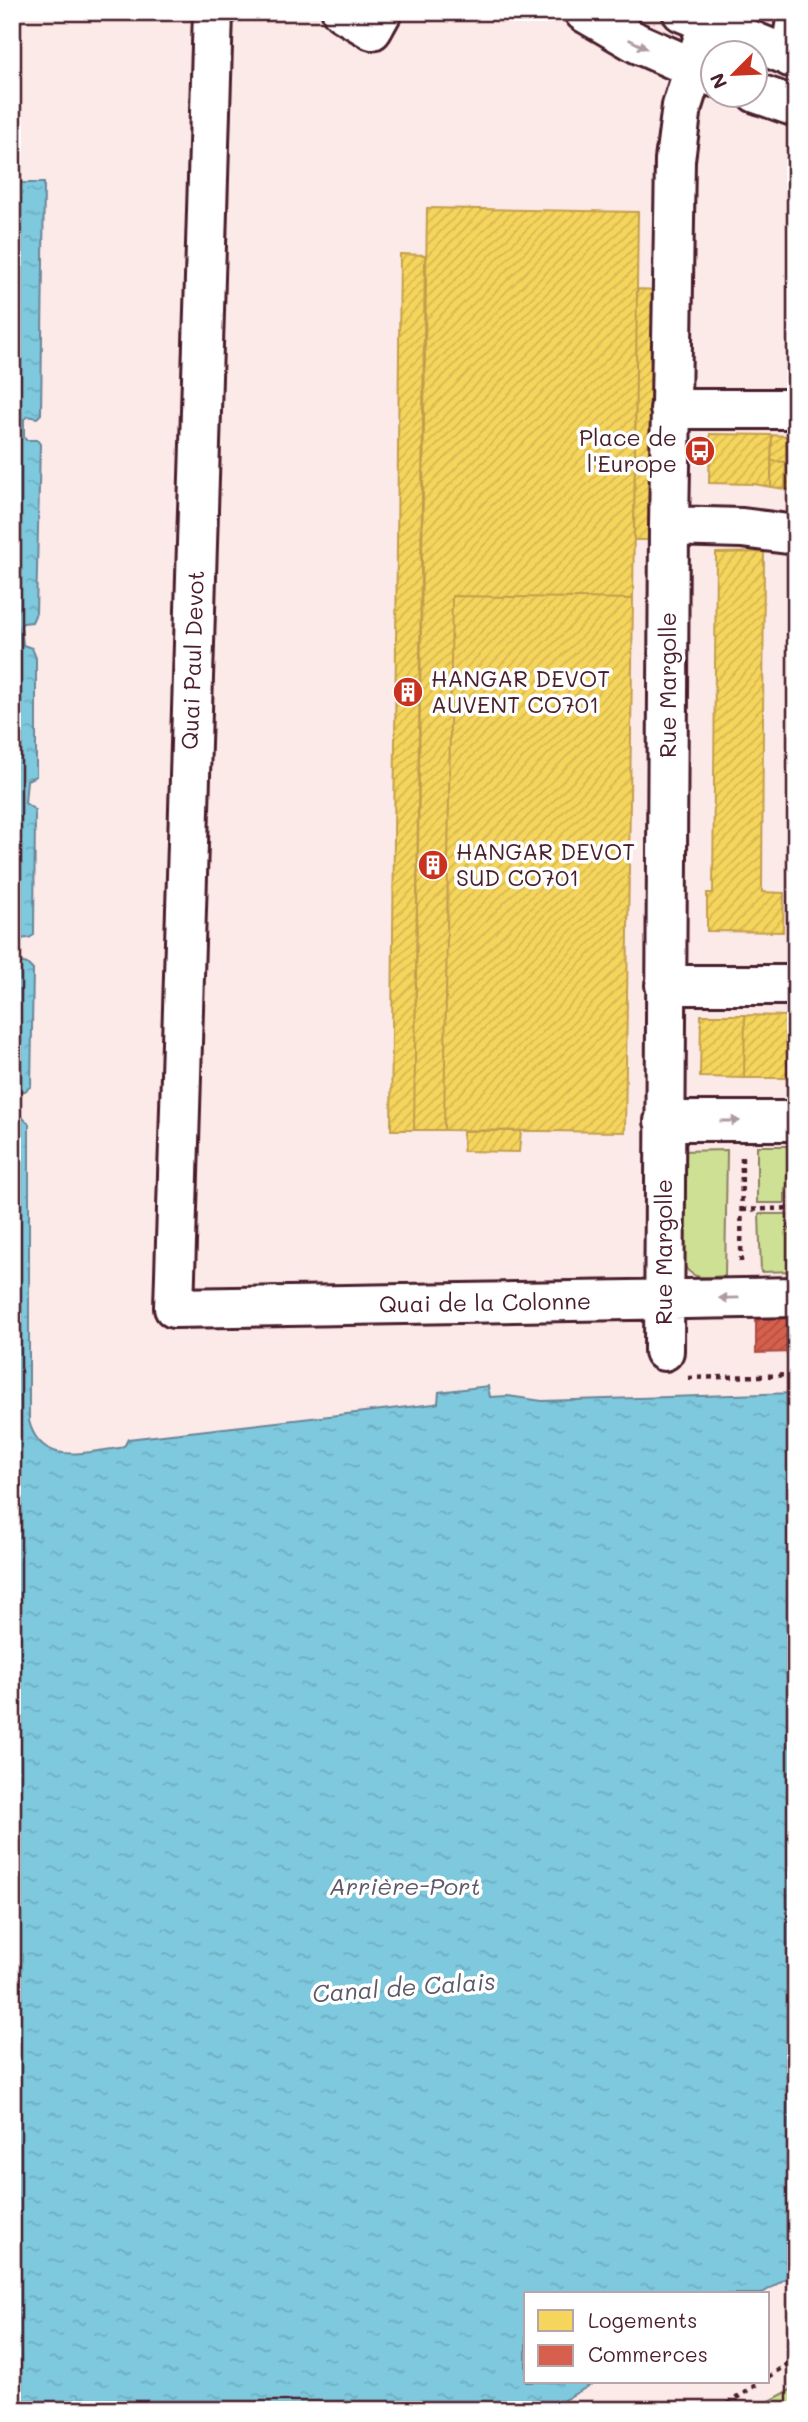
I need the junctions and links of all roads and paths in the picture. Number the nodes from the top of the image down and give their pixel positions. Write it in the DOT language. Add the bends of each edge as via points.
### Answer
graph roads {
  1 [pos="213,12"];
  2 [pos="342,12"];
  3 [pos="382,12"];
  4 [pos="584,12"];
  5 [pos="695,18"];
  6 [pos="796,20"];
  7 [pos="700,49"];
  8 [pos="793,58"];
  9 [pos="700,71"];
  10 [pos="700,79"];
  11 [pos="770,98"];
  12 [pos="796,107"];
  13 [pos="796,409"];
  14 [pos="670,410"];
  15 [pos="669,526"];
  16 [pos="796,535"];
  17 [pos="666,985"];
  18 [pos="796,985"];
  19 [pos="664,1121"];
  20 [pos="742,1121"];
  21 [pos="796,1121"];
  22 [pos="796,1191"];
  23 [pos="793,1208"];
  24 [pos="741,1210"];
  25 [pos="796,1222"];
  26 [pos="796,1297"];
  27 [pos="741,1298"];
  28 [pos="663,1300"];
  29 [pos="174,1308"];
  30 [pos="664,1351"];
  31 [pos="796,1375"];
  32 [pos="796,2358"];
  33 [pos="770,2376"];
  34 [pos="758,2384"];
  35 [pos="719,2410"];
  1 -- 29 [label="street, Quai Paul Devot"];
  2 -- 3 [label="street" via="372,30"];
  4 -- 9 [label="street, one-way" via="628,39"];
  5 -- 7 [label="street, Rue Margolle"];
  5 -- 8 [label="street"];
  6 -- 8 [label="street"];
  10 -- 14 [label="street, Rue Margolle" via="682,106 675,160"];
  11 -- 12 [label="street"];
  13 -- 14 [label="street"];
  14 -- 15 [label="street, Rue Margolle"];
  15 -- 16 [label="street"];
  15 -- 17 [label="street, Rue Margolle"];
  17 -- 18 [label="street"];
  17 -- 19 [label="street, Rue Margolle"];
  19 -- 20 [label="street, one-way"];
  19 -- 28 [label="street, Rue Margolle"];
  20 -- 21 [label="street"];
  20 -- 24 [label="path"];
  22 -- 23 [label="path"];
  23 -- 24 [label="path"];
  23 -- 25 [label="path"];
  24 -- 27 [label="path"];
  26 -- 27 [label="street, Quai de la Colonne"];
  27 -- 28 [label="street, Quai de la Colonne, one-way"];
  28 -- 29 [label="street, Quai de la Colonne"];
  28 -- 30 [label="street, Rue Margolle"];
  30 -- 31 [label="path" via="667,1379"];
  32 -- 33 [label="path"];
  34 -- 35 [label="path"];
}
